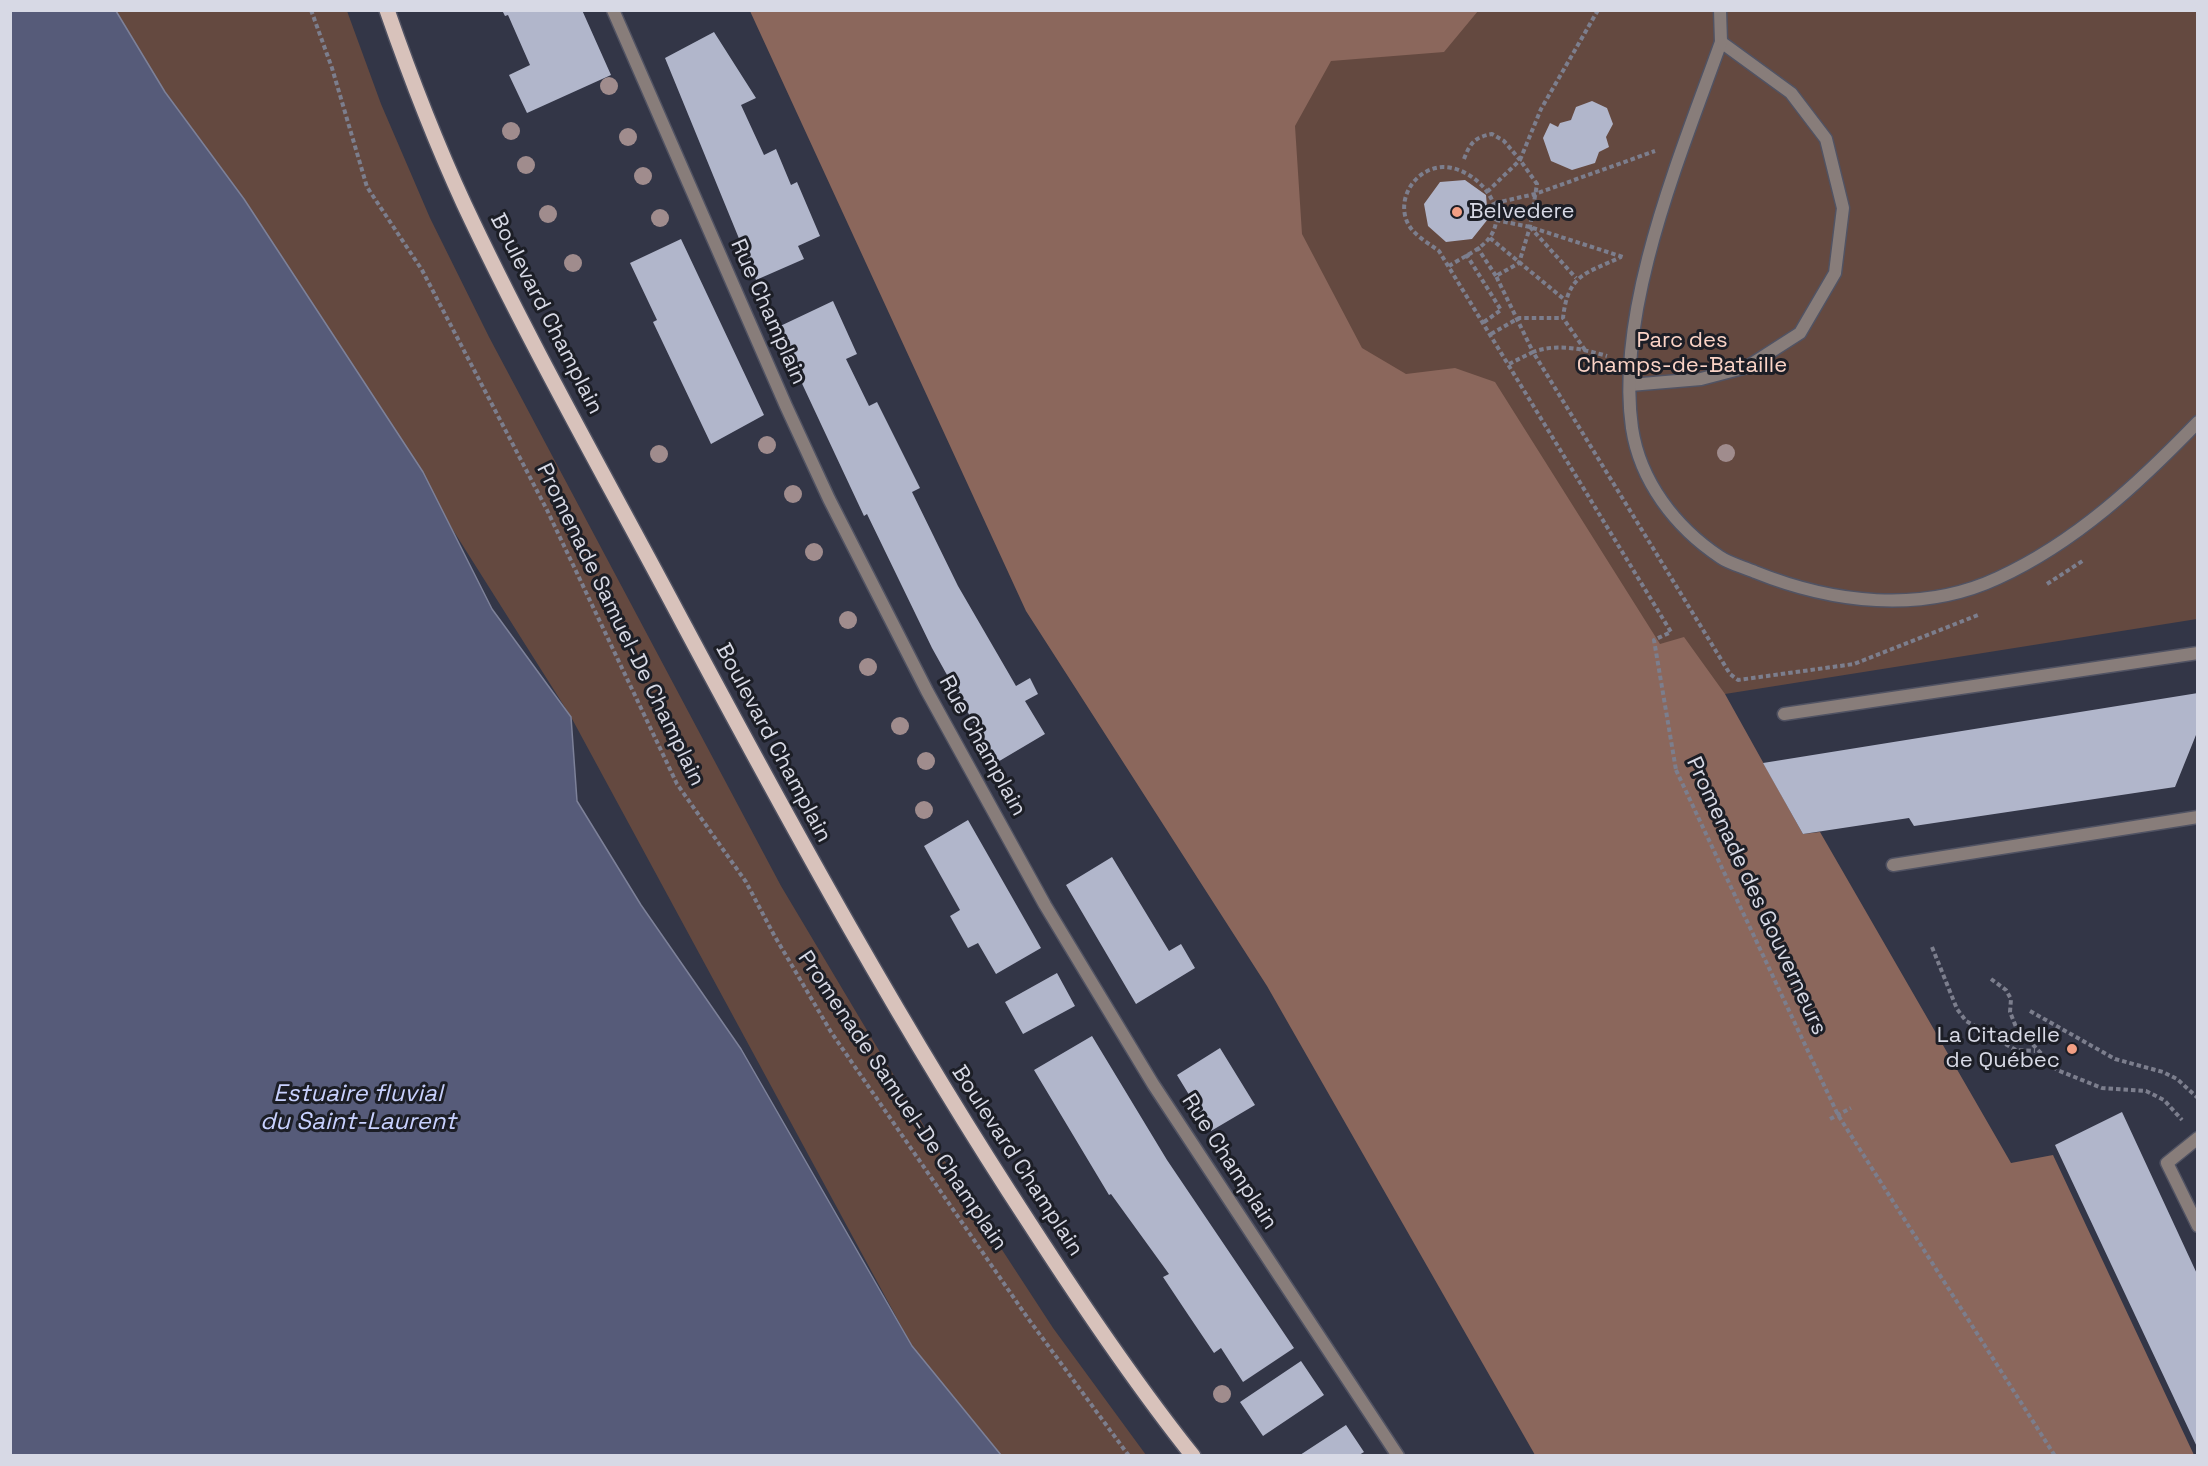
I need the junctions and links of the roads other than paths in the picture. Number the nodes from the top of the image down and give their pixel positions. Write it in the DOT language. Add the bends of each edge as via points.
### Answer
graph roads {
  1 [pos="387,10"];
  2 [pos="613,10"];
  3 [pos="1720,10"];
  4 [pos="1721,42"];
  5 [pos="1630,385"];
  6 [pos="2198,423"];
  7 [pos="2198,652"];
  8 [pos="1784,714"];
  9 [pos="2198,817"];
  10 [pos="1893,865"];
  11 [pos="2198,1138"];
  12 [pos="2198,1226"];
  13 [pos="1193,1455"];
  14 [pos="1398,1455"];
  1 -- 13 [label="main road, Boulevard Champlain" via="464,202 522,320 813,868 983,1153 1084,1307"];
  2 -- 14 [label="street, Rue Champlain" via="800,437 927,691 1045,905 1153,1084"];
  3 -- 4 [label="street"];
  4 -- 5 [label="street" via="1646,264 1629,362"];
  4 -- 5 [label="street" via="1791,93 1826,139 1843,208 1835,273 1800,333 1747,367 1701,379"];
  5 -- 6 [label="street" via="1632,428 1645,476 1679,523 1721,558 1777,581 1820,592 1898,602 1940,597 1995,579 2056,549 2137,484"];
  7 -- 8 [label="street"];
  9 -- 10 [label="street"];
  11 -- 12 [label="street" via="2167,1163"];
}
